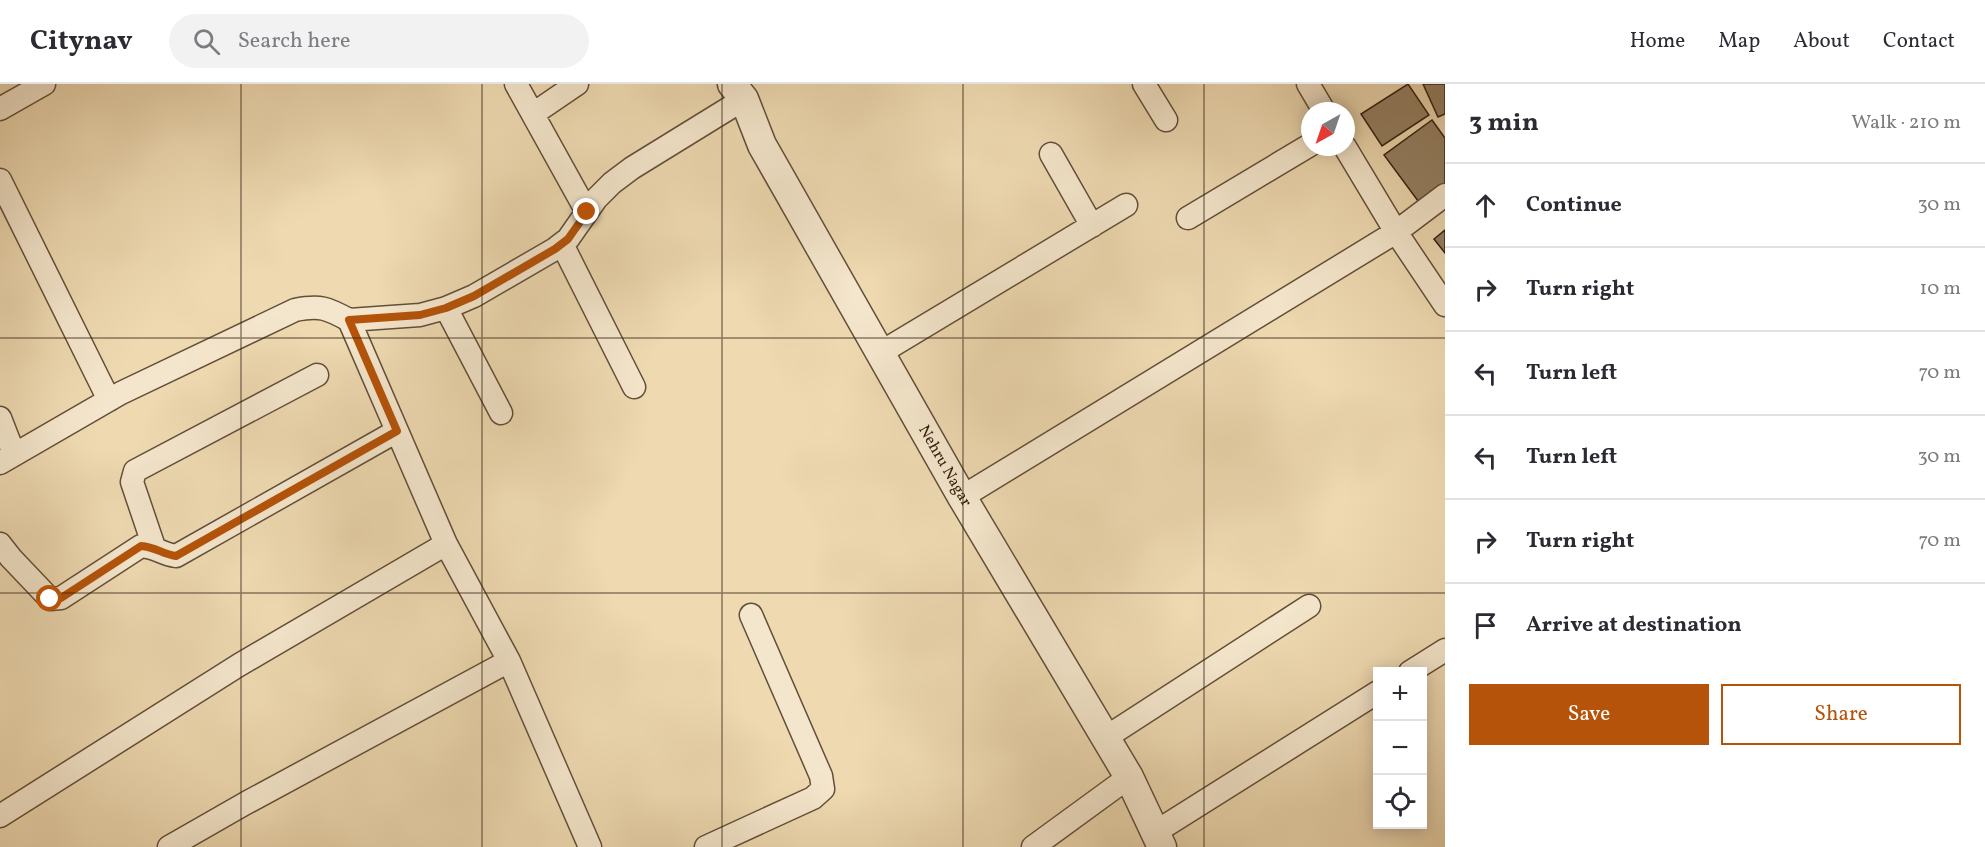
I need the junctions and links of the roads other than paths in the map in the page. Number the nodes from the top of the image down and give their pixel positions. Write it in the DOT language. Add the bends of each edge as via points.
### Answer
graph roads {
  1 [pos="44,84"];
  2 [pos="516,84"];
  3 [pos="577,84"];
  4 [pos="1144,84"];
  5 [pos="1308,84"];
  6 [pos="738,92"];
  7 [pos="1319,102"];
  8 [pos="0,109"];
  9 [pos="532,114"];
  10 [pos="1166,120"];
  11 [pos="1301,150"];
  12 [pos="1051,154"];
  13 [pos="1350,156"];
  14 [pos="0,180"];
  15 [pos="1445,195"];
  16 [pos="1126,205"];
  17 [pos="587,212"];
  18 [pos="1188,218"];
  19 [pos="1092,226"];
  20 [pos="1396,232"];
  21 [pos="561,243"];
  22 [pos="1445,305"];
  23 [pos="446,308"];
  24 [pos="349,320"];
  25 [pos="880,353"];
  26 [pos="317,375"];
  27 [pos="634,387"];
  28 [pos="109,400"];
  29 [pos="501,413"];
  30 [pos="0,418"];
  31 [pos="397,431"];
  32 [pos="7,458"];
  33 [pos="962,497"];
  34 [pos="0,544"];
  35 [pos="446,544"];
  36 [pos="154,547"];
  37 [pos="1309,606"];
  38 [pos="751,615"];
  39 [pos="1445,650"];
  40 [pos="509,661"];
  41 [pos="1418,667"];
  42 [pos="1373,695"];
  43 [pos="1105,738"];
  44 [pos="1129,777"];
  45 [pos="0,816"];
  46 [pos="1158,840"];
  47 [pos="169,847"];
  48 [pos="590,847"];
  49 [pos="706,847"];
  50 [pos="1033,847"];
  1 -- 8 [label="street"];
  2 -- 9 [label="street"];
  3 -- 9 [label="street"];
  4 -- 10 [label="street"];
  5 -- 7 [label="street"];
  6 -- 17 [label="street" via="612,183"];
  6 -- 25 [label="street, Nehru Nagar" via="762,145"];
  9 -- 17 [label="street"];
  11 -- 18 [label="street"];
  12 -- 19 [label="street"];
  13 -- 20 [label="street"];
  14 -- 28 [label="street"];
  15 -- 20 [label="street"];
  16 -- 19 [label="street"];
  17 -- 21 [label="street"];
  19 -- 25 [label="street"];
  20 -- 22 [label="street"];
  20 -- 33 [label="street"];
  21 -- 23 [label="street" via="474,296"];
  21 -- 27 [label="street"];
  23 -- 24 [label="street" via="420,315"];
  23 -- 29 [label="street"];
  24 -- 28 [label="street" via="314,306 295,310"];
  24 -- 31 [label="street"];
  25 -- 33 [label="street, Nehru Nagar"];
  26 -- 36 [label="street" via="135,471 132,482"];
  28 -- 32 [label="street"];
  30 -- 32 [label="street"];
  31 -- 35 [label="street"];
  31 -- 36 [label="street" via="176,556 163,554"];
  33 -- 43 [label="street, Nehru Nagar"];
  34 -- 36 [label="street" via="50,599 61,598 141,546"];
  35 -- 40 [label="street"];
  35 -- 45 [label="street" via="239,665"];
  37 -- 43 [label="street"];
  38 -- 49 [label="street" via="821,776 823,789 813,798"];
  39 -- 41 [label="street"];
  40 -- 47 [label="street"];
  40 -- 48 [label="street"];
  42 -- 46 [label="street"];
  43 -- 44 [label="street, Nehru Nagar"];
  44 -- 46 [label="street, Nehru Nagar"];
  44 -- 50 [label="street"];
}
